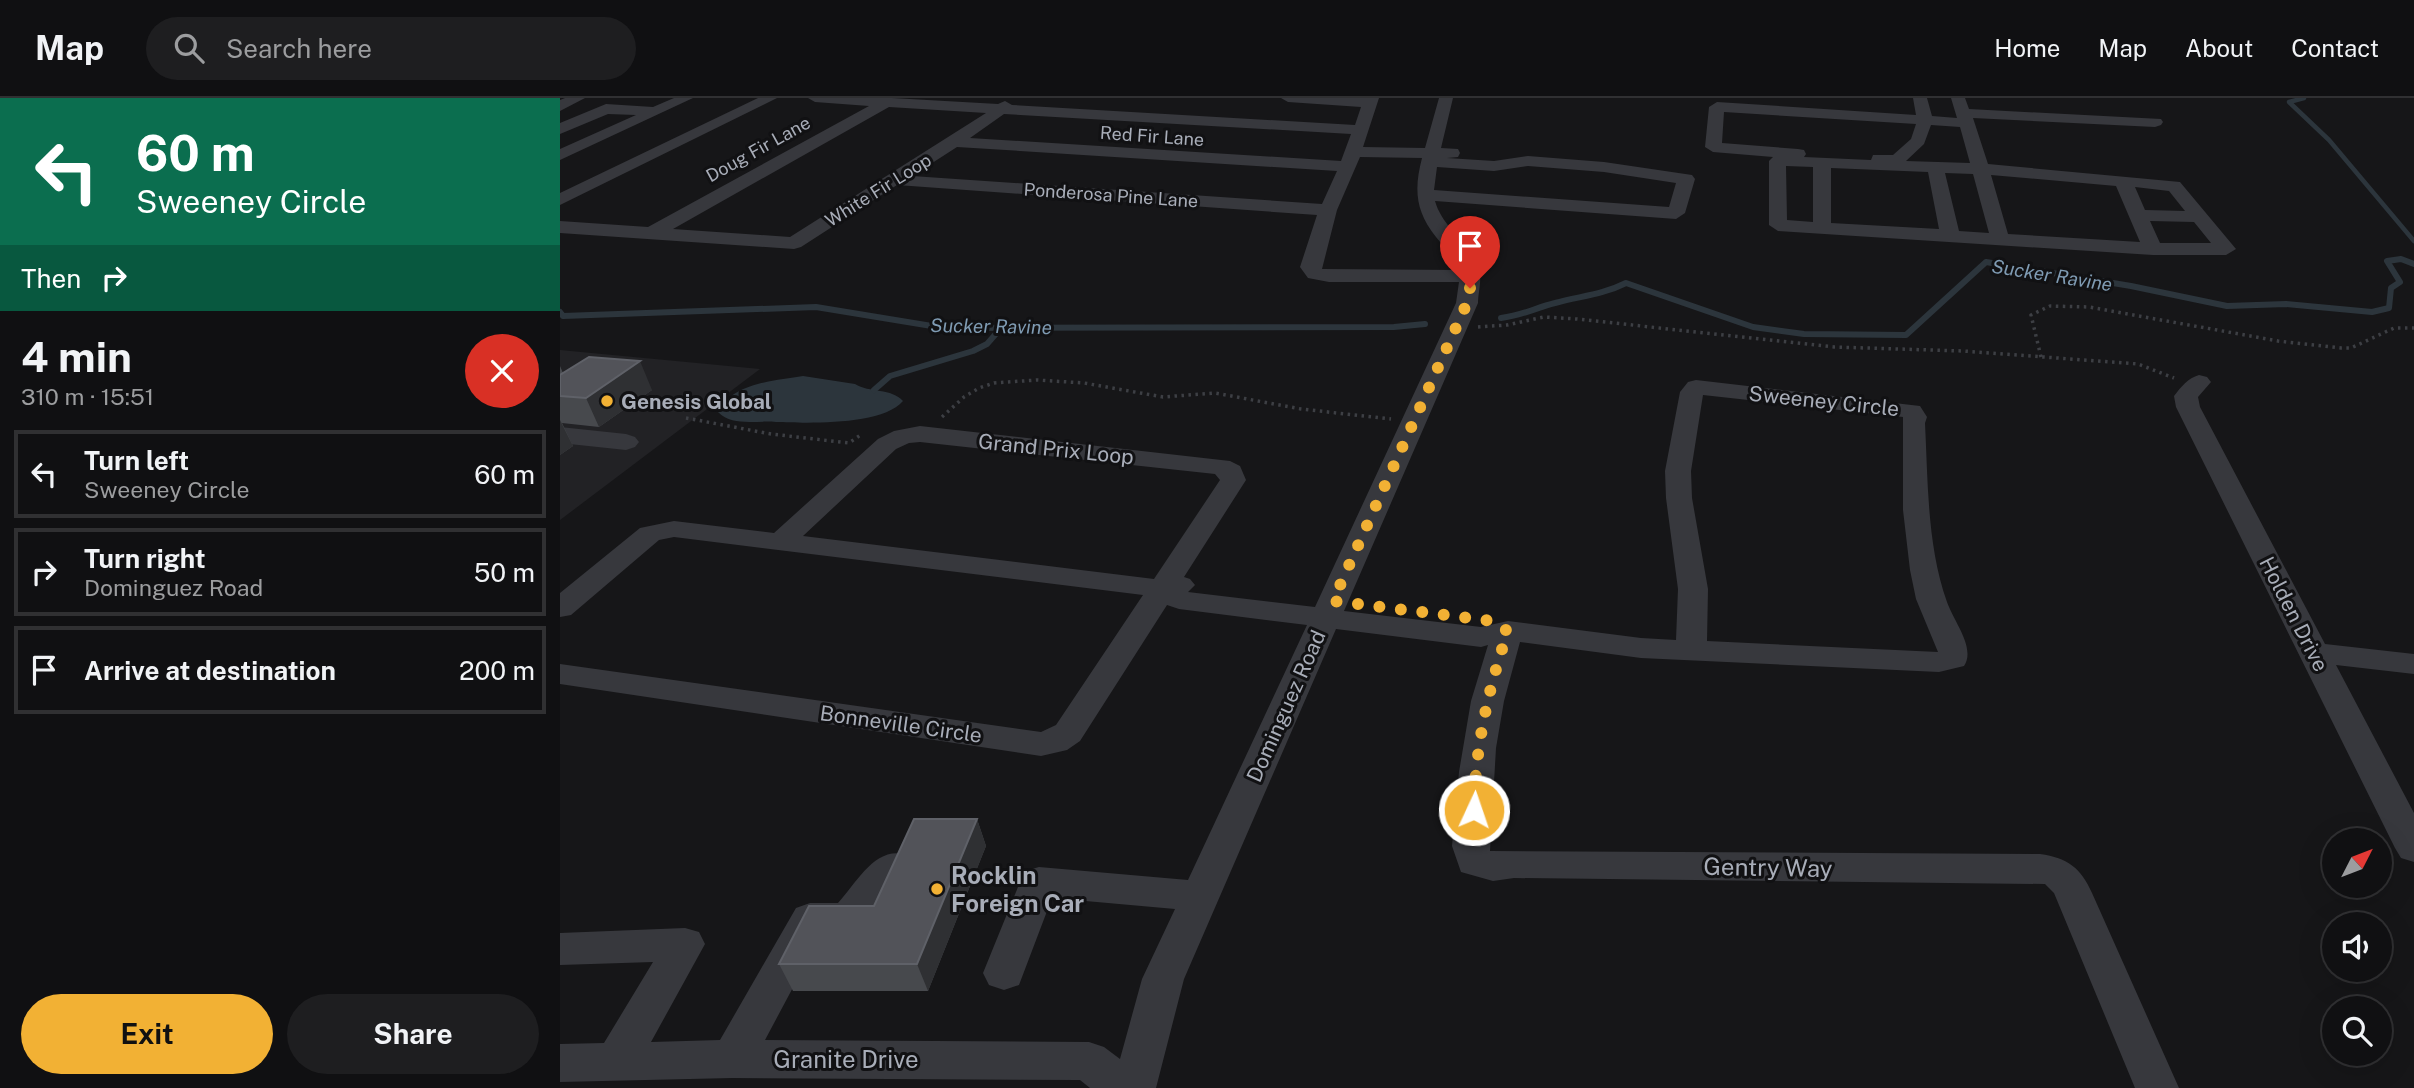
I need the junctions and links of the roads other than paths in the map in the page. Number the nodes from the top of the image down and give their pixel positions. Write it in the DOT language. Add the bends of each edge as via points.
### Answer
graph roads {
  1 [pos="578,98"];
  2 [pos="632,98"];
  3 [pos="686,98"];
  4 [pos="770,98"];
  5 [pos="815,98"];
  6 [pos="1018,98"];
  7 [pos="1288,98"];
  8 [pos="1446,98"];
  9 [pos="1883,98"];
  10 [pos="1920,98"];
  11 [pos="1372,101"];
  12 [pos="1996,101"];
  13 [pos="885,103"];
  14 [pos="2111,104"];
  15 [pos="560,106"];
  16 [pos="606,109"];
  17 [pos="1001,109"];
  18 [pos="1962,109"];
  19 [pos="657,111"];
  20 [pos="1886,118"];
  21 [pos="1925,120"];
  22 [pos="560,129"];
  23 [pos="1362,130"];
  24 [pos="954,142"];
  25 [pos="1713,147"];
  26 [pos="560,155"];
  27 [pos="1432,157"];
  28 [pos="1351,160"];
  29 [pos="1822,162"];
  30 [pos="1604,167"];
  31 [pos="1935,167"];
  32 [pos="1981,169"];
  33 [pos="895,180"];
  34 [pos="2123,181"];
  35 [pos="1424,195"];
  36 [pos="560,200"];
  37 [pos="1328,209"];
  38 [pos="2138,215"];
  39 [pos="2200,217"];
  40 [pos="560,227"];
  41 [pos="1822,227"];
  42 [pos="652,233"];
  43 [pos="1950,235"];
  44 [pos="2000,239"];
  45 [pos="2153,249"];
  46 [pos="1470,276"];
  47 [pos="2197,384"];
  48 [pos="560,435"];
  49 [pos="626,442"];
  50 [pos="781,542"];
  51 [pos="1162,589"];
  52 [pos="560,608"];
  53 [pos="1329,610"];
  54 [pos="1508,631"];
  55 [pos="1691,650"];
  56 [pos="2315,653"];
  57 [pos="2414,664"];
  58 [pos="560,674"];
  59 [pos="2414,848"];
  60 [pos="894,865"];
  61 [pos="1200,896"];
  62 [pos="560,949"];
  63 [pos="1004,973"];
  64 [pos="732,1059"];
  65 [pos="617,1061"];
  66 [pos="560,1063"];
  67 [pos="1123,1088"];
  68 [pos="1134,1088"];
  69 [pos="2157,1088"];
  1 -- 15 [label="street"];
  2 -- 16 [label="street"];
  3 -- 19 [label="street"];
  4 -- 36 [label="street"];
  5 -- 13 [label="street"];
  6 -- 17 [label="street, White Fir Loop"];
  7 -- 11 [label="street"];
  8 -- 27 [label="street"];
  9 -- 20 [label="street"];
  10 -- 21 [label="street"];
  11 -- 23 [label="street"];
  12 -- 14 [label="street"];
  12 -- 18 [label="street"];
  13 -- 17 [label="street"];
  13 -- 42 [label="street, Doug Fir Lane"];
  14 -- 18 [label="street" via="2155,117"];
  16 -- 19 [label="street"];
  16 -- 22 [label="street"];
  17 -- 23 [label="street"];
  17 -- 24 [label="street, White Fir Loop"];
  18 -- 21 [label="street"];
  18 -- 32 [label="street"];
  19 -- 26 [label="street"];
  20 -- 21 [label="street"];
  20 -- 25 [label="street" via="1720,106"];
  21 -- 25 [label="street" via="1918,141 1897,160"];
  23 -- 28 [label="street"];
  24 -- 28 [label="street, Red Fir Lane"];
  24 -- 33 [label="street, White Fir Loop"];
  25 -- 30 [label="street" via="1706,167"];
  27 -- 28 [label="street, Red Fir Lane"];
  27 -- 30 [label="street, Red Fir Lane" via="1494,166 1528,160"];
  27 -- 35 [label="street"];
  28 -- 37 [label="street"];
  29 -- 31 [label="street"];
  29 -- 41 [label="street"];
  29 -- 41 [label="street" via="1777,160 1778,225"];
  30 -- 35 [label="street" via="1686,179 1676,213"];
  31 -- 32 [label="street"];
  31 -- 43 [label="street"];
  32 -- 34 [label="street"];
  32 -- 44 [label="street"];
  33 -- 37 [label="street, Ponderosa Pine Lane"];
  33 -- 42 [label="street, White Fir Loop" via="794,243"];
  34 -- 38 [label="street"];
  34 -- 39 [label="street" via="2174,186"];
  35 -- 46 [label="street" via="1429,214 1459,248"];
  37 -- 46 [label="street" via="1310,267 1315,274"];
  38 -- 39 [label="street"];
  38 -- 45 [label="street"];
  39 -- 45 [label="street" via="2226,249"];
  40 -- 42 [label="street, White Fir Loop"];
  41 -- 43 [label="street"];
  43 -- 44 [label="street"];
  44 -- 45 [label="street"];
  46 -- 53 [label="street, Dominguez Road" via="1467,303"];
  47 -- 56 [label="street, Holden Drive" via="2186,396 2188,407"];
  48 -- 49 [label="street"];
  50 -- 51 [label="street"];
  50 -- 51 [label="street, Grand Prix Loop" via="887,444 902,436 920,434 1207,465 1231,472 1233,480"];
  50 -- 52 [label="street" via="663,530 650,534"];
  51 -- 53 [label="street" via="1179,600"];
  51 -- 58 [label="street, Bonneville Circle" via="1068,733 1041,744"];
  53 -- 54 [label="street, Sweeney Circle" via="1481,637"];
  53 -- 61 [label="street, Dominguez Road"];
  54 -- 55 [label="street, Sweeney Circle"];
  54 -- 69 [label="street, Gentry Way" via="1477,747 1469,847 1474,862 1493,866 2039,867 2059,873 2073,886 2076,904"];
  55 -- 55 [label="street, Sweeney Circle" via="1953,659 1954,649 1935,606 1922,558 1915,417 1911,411 1696,387 1678,471 1693,589"];
  56 -- 57 [label="street"];
  56 -- 59 [label="street, Holden Drive"];
  60 -- 64 [label="street" via="848,919 810,919"];
  61 -- 63 [label="street" via="1039,882"];
  61 -- 68 [label="street, Dominguez Road" via="1163,979"];
  62 -- 65 [label="street" via="685,944"];
  64 -- 65 [label="street, Granite Drive"];
  64 -- 67 [label="street, Granite Drive" via="1089,1061"];
  65 -- 66 [label="street, Granite Drive"];
}
